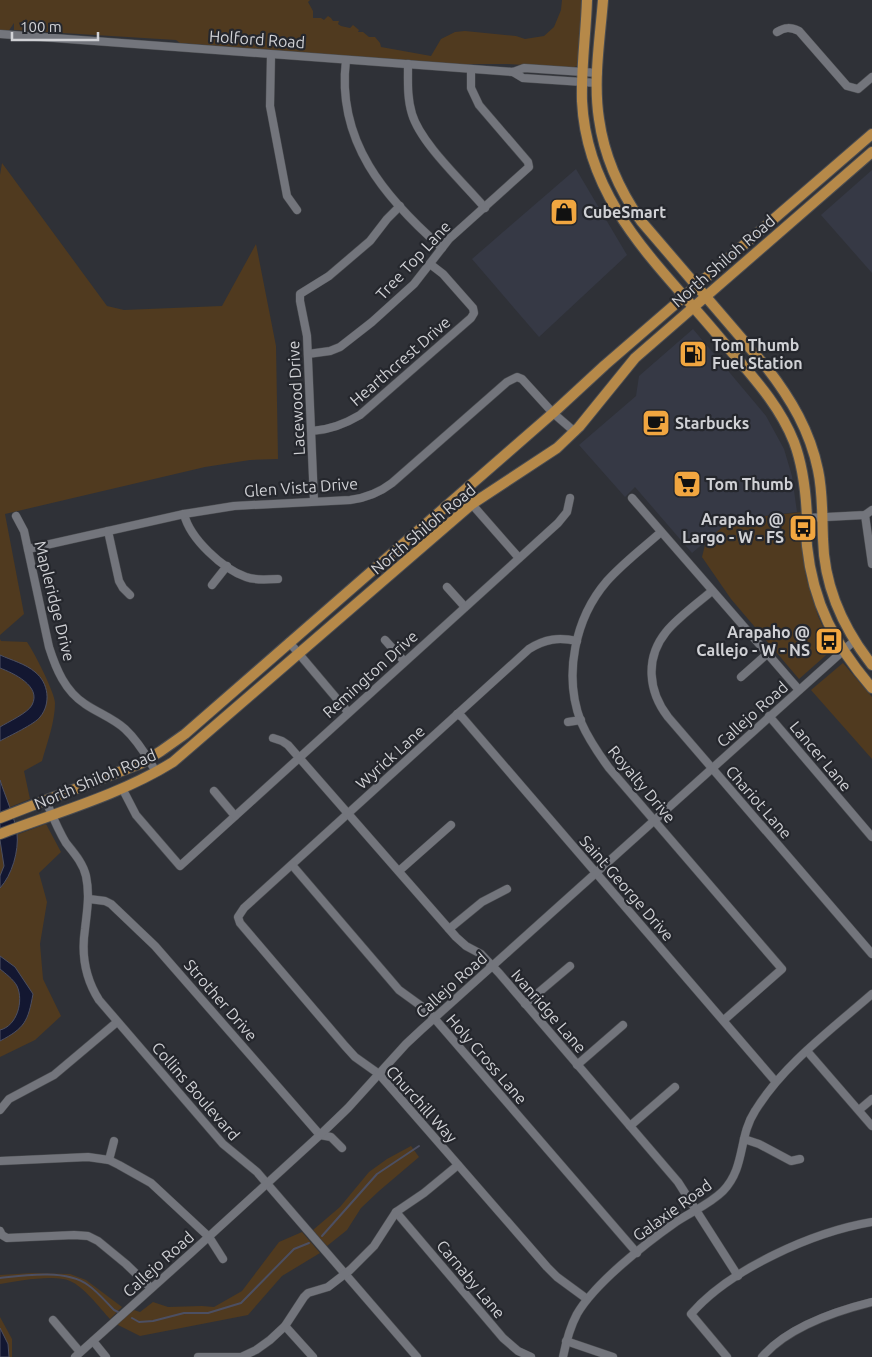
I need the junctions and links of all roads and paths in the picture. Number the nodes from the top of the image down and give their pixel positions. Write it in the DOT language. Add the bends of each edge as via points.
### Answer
graph roads {
  1 [pos="588,0"];
  2 [pos="603,0"];
  3 [pos="777,32"];
  4 [pos="0,34"];
  5 [pos="270,55"];
  6 [pos="346,60"];
  7 [pos="408,64"];
  8 [pos="471,69"];
  9 [pos="872,77"];
  10 [pos="583,78"];
  11 [pos="598,78"];
  12 [pos="872,134"];
  13 [pos="872,152"];
  14 [pos="614,172"];
  15 [pos="600,177"];
  16 [pos="812,187"];
  17 [pos="821,196"];
  18 [pos="400,206"];
  19 [pos="485,208"];
  20 [pos="297,210"];
  21 [pos="743,247"];
  22 [pos="442,248"];
  23 [pos="752,257"];
  24 [pos="430,264"];
  25 [pos="696,287"];
  26 [pos="684,296"];
  27 [pos="705,297"];
  28 [pos="694,307"];
  29 [pos="622,351"];
  30 [pos="308,354"];
  31 [pos="620,375"];
  32 [pos="797,412"];
  33 [pos="553,414"];
  34 [pos="783,418"];
  35 [pos="312,431"];
  36 [pos="574,432"];
  37 [pos="462,493"];
  38 [pos="570,498"];
  39 [pos="632,498"];
  40 [pos="314,501"];
  41 [pos="472,504"];
  42 [pos="872,510"];
  43 [pos="184,514"];
  44 [pos="864,515"];
  45 [pos="16,516"];
  46 [pos="807,518"];
  47 [pos="822,518"];
  48 [pos="108,531"];
  49 [pos="661,532"];
  50 [pos="28,548"];
  51 [pos="519,558"];
  52 [pos="872,564"];
  53 [pos="227,566"];
  54 [pos="278,578"];
  55 [pos="212,585"];
  56 [pos="447,587"];
  57 [pos="712,591"];
  58 [pos="130,595"];
  59 [pos="465,607"];
  60 [pos="385,640"];
  61 [pos="577,641"];
  62 [pos="854,641"];
  63 [pos="289,642"];
  64 [pos="842,651"];
  65 [pos="298,654"];
  66 [pos="767,654"];
  67 [pos="404,662"];
  68 [pos="872,665"];
  69 [pos="740,677"];
  70 [pos="872,688"];
  71 [pos="799,690"];
  72 [pos="348,712"];
  73 [pos="457,714"];
  74 [pos="769,716"];
  75 [pos="581,720"];
  76 [pos="568,722"];
  77 [pos="272,738"];
  78 [pos="299,757"];
  79 [pos="148,759"];
  80 [pos="711,768"];
  81 [pos="156,772"];
  82 [pos="122,788"];
  83 [pos="214,791"];
  84 [pos="41,803"];
  85 [pos="348,813"];
  86 [pos="52,815"];
  87 [pos="235,816"];
  88 [pos="0,818"];
  89 [pos="654,820"];
  90 [pos="451,825"];
  91 [pos="0,834"];
  92 [pos="872,837"];
  93 [pos="292,865"];
  94 [pos="399,871"];
  95 [pos="596,872"];
  96 [pos="507,889"];
  97 [pos="89,899"];
  98 [pos="240,923"];
  99 [pos="449,929"];
  100 [pos="872,954"];
  101 [pos="492,966"];
  102 [pos="570,966"];
  103 [pos="872,994"];
  104 [pos="525,1004"];
  105 [pos="434,1018"];
  106 [pos="724,1020"];
  107 [pos="117,1022"];
  108 [pos="622,1025"];
  109 [pos="807,1051"];
  110 [pos="577,1065"];
  111 [pos="379,1074"];
  112 [pos="775,1081"];
  113 [pos="675,1086"];
  114 [pos="872,1099"];
  115 [pos="0,1110"];
  116 [pos="859,1110"];
  117 [pos="630,1126"];
  118 [pos="872,1126"];
  119 [pos="320,1135"];
  120 [pos="744,1140"];
  121 [pos="114,1141"];
  122 [pos="342,1148"];
  123 [pos="109,1160"];
  124 [pos="800,1160"];
  125 [pos="0,1161"];
  126 [pos="458,1165"];
  127 [pos="267,1184"];
  128 [pos="696,1210"];
  129 [pos="396,1212"];
  130 [pos="872,1222"];
  131 [pos="1,1233"];
  132 [pos="208,1237"];
  133 [pos="637,1253"];
  134 [pos="223,1260"];
  135 [pos="345,1274"];
  136 [pos="738,1276"];
  137 [pos="151,1288"];
  138 [pos="587,1299"];
  139 [pos="872,1302"];
  140 [pos="53,1320"];
  141 [pos="285,1326"];
  142 [pos="566,1341"];
  143 [pos="93,1342"];
  144 [pos="77,1354"];
  145 [pos="764,1356"];
  146 [pos="106,1357"];
  147 [pos="198,1357"];
  148 [pos="313,1357"];
  149 [pos="417,1357"];
  150 [pos="531,1357"];
  151 [pos="563,1357"];
  152 [pos="614,1357"];
  153 [pos="727,1357"];
  1 -- 10 [label="main road"];
  2 -- 11 [label="main road"];
  3 -- 9 [label="street" via="791,27 799,31 847,86 858,89"];
  4 -- 5 [label="street, Holford Road"];
  5 -- 6 [label="street, Holford Road"];
  5 -- 20 [label="street" via="270,106 287,196"];
  6 -- 7 [label="street, Holford Road"];
  6 -- 18 [label="street" via="346,104 354,137 373,174"];
  7 -- 8 [label="street, Holford Road"];
  7 -- 19 [label="street" via="408,99 419,130"];
  8 -- 10 [label="street, Holford Road" via="513,72 523,78"];
  8 -- 19 [label="street, Tree Top Lane" via="471,88 479,105 529,167"];
  10 -- 11 [label="street, Holford Road"];
  10 -- 15 [label="main road" via="582,101 588,140"];
  11 -- 14 [label="main road" via="599,120"];
  12 -- 16 [label="main road, North Shiloh Road"];
  13 -- 17 [label="main road, North Shiloh Road"];
  14 -- 15 [label="main road"];
  14 -- 25 [label="main road" via="640,221"];
  15 -- 26 [label="main road" via="629,230"];
  16 -- 17 [label="main road"];
  16 -- 21 [label="main road, North Shiloh Road"];
  17 -- 23 [label="main road, North Shiloh Road"];
  18 -- 22 [label="street"];
  18 -- 30 [label="street, Lacewood Drive" via="370,241 329,276 300,294"];
  19 -- 22 [label="street, Tree Top Lane"];
  21 -- 23 [label="main road"];
  21 -- 25 [label="main road, North Shiloh Road"];
  22 -- 24 [label="street, Tree Top Lane"];
  23 -- 27 [label="main road, North Shiloh Road"];
  24 -- 30 [label="street, Tree Top Lane" via="414,284 350,341 330,351"];
  24 -- 35 [label="street, Hearthcrest Drive" via="473,308 471,318 360,415 342,424"];
  25 -- 26 [label="main road, North Shiloh Road"];
  25 -- 27 [label="main road"];
  26 -- 28 [label="main road"];
  26 -- 29 [label="main road, North Shiloh Road"];
  27 -- 28 [label="main road, North Shiloh Road"];
  27 -- 32 [label="main road" via="767,368"];
  28 -- 31 [label="main road, North Shiloh Road"];
  28 -- 34 [label="main road" via="763,388"];
  29 -- 31 [label="main road" via="617,363"];
  29 -- 33 [label="main road, North Shiloh Road"];
  30 -- 35 [label="street, Lacewood Drive"];
  31 -- 36 [label="main road, North Shiloh Road"];
  32 -- 34 [label="main road"];
  32 -- 47 [label="main road" via="818,470"];
  33 -- 36 [label="street, Glen Vista Drive"];
  33 -- 37 [label="main road, North Shiloh Road"];
  33 -- 40 [label="street, Glen Vista Drive" via="522,379 511,379 373,495 359,499"];
  34 -- 46 [label="main road" via="801,466"];
  35 -- 40 [label="street, Lacewood Drive"];
  36 -- 41 [label="main road, North Shiloh Road" via="548,455"];
  37 -- 41 [label="street"];
  37 -- 63 [label="main road, North Shiloh Road"];
  38 -- 51 [label="street, Remington Drive" via="563,518"];
  39 -- 49 [label="street"];
  40 -- 43 [label="street, Glen Vista Drive" via="234,506"];
  41 -- 51 [label="street"];
  41 -- 65 [label="main road, North Shiloh Road"];
  42 -- 44 [label="street"];
  43 -- 48 [label="street, Glen Vista Drive"];
  43 -- 53 [label="street" via="186,523 198,540"];
  44 -- 47 [label="street"];
  44 -- 52 [label="street"];
  45 -- 50 [label="street, Mapleridge Drive"];
  46 -- 47 [label="street"];
  46 -- 64 [label="main road" via="808,552 817,596"];
  47 -- 62 [label="main road" via="824,558 830,586"];
  48 -- 50 [label="street, Glen Vista Drive"];
  48 -- 58 [label="street" via="120,581"];
  49 -- 57 [label="street"];
  49 -- 61 [label="street, Royalty Drive" via="607,582 587,611"];
  50 -- 79 [label="street, Mapleridge Drive" via="49,647 61,678 85,704 123,727"];
  51 -- 59 [label="street, Remington Drive"];
  53 -- 54 [label="street" via="247,577 261,580"];
  53 -- 55 [label="street"];
  56 -- 59 [label="street"];
  57 -- 66 [label="street"];
  57 -- 80 [label="street, Chariot Lane" via="666,631 654,653 651,674 656,698 663,710"];
  59 -- 67 [label="street, Remington Drive"];
  60 -- 67 [label="street"];
  61 -- 73 [label="street, Wyrick Lane" via="548,639 534,646"];
  61 -- 75 [label="street, Royalty Drive" via="573,671"];
  62 -- 64 [label="street, Callejo Road"];
  62 -- 68 [label="main road"];
  63 -- 65 [label="street"];
  63 -- 79 [label="main road, North Shiloh Road" via="185,734"];
  64 -- 70 [label="main road"];
  64 -- 71 [label="street, Callejo Road"];
  65 -- 72 [label="street"];
  65 -- 81 [label="main road, North Shiloh Road" via="184,753"];
  66 -- 69 [label="street"];
  66 -- 71 [label="street"];
  67 -- 72 [label="street, Remington Drive"];
  71 -- 74 [label="street, Callejo Road"];
  72 -- 78 [label="street, Remington Drive"];
  73 -- 85 [label="street, Wyrick Lane"];
  73 -- 95 [label="street, Saint George Drive"];
  74 -- 80 [label="street, Callejo Road"];
  74 -- 92 [label="street, Lancer Lane"];
  75 -- 76 [label="street"];
  75 -- 89 [label="street, Royalty Drive" via="608,768"];
  77 -- 78 [label="street, Ivanridge Lane" via="282,741"];
  78 -- 85 [label="street, Ivanridge Lane"];
  78 -- 87 [label="street, Remington Drive"];
  79 -- 81 [label="street, Mapleridge Drive"];
  79 -- 84 [label="main road, North Shiloh Road"];
  80 -- 89 [label="street, Callejo Road"];
  80 -- 100 [label="street, Chariot Lane"];
  81 -- 82 [label="main road, North Shiloh Road"];
  82 -- 86 [label="main road, North Shiloh Road"];
  82 -- 87 [label="street, Remington Drive" via="136,815 180,866"];
  83 -- 87 [label="street"];
  84 -- 86 [label="street, Collins Boulevard"];
  84 -- 88 [label="main road, North Shiloh Road"];
  85 -- 93 [label="street, Wyrick Lane"];
  85 -- 94 [label="street, Ivanridge Lane"];
  86 -- 91 [label="main road, North Shiloh Road"];
  86 -- 97 [label="street, Collins Boulevard" via="86,874"];
  89 -- 95 [label="street, Callejo Road"];
  89 -- 106 [label="street, Royalty Drive" via="782,970"];
  90 -- 94 [label="street"];
  93 -- 98 [label="street, Wyrick Lane" via="242,911 238,916"];
  93 -- 105 [label="street, Holy Cross Lane" via="399,990"];
  94 -- 99 [label="street, Ivanridge Lane"];
  95 -- 101 [label="street, Callejo Road"];
  95 -- 106 [label="street, Saint George Drive"];
  96 -- 99 [label="street" via="482,902"];
  97 -- 107 [label="street, Collins Boulevard" via="84,938 86,973 92,990"];
  97 -- 119 [label="street, Strother Drive" via="112,904 155,946"];
  98 -- 111 [label="street, Churchill Way" via="355,1057"];
  99 -- 101 [label="street, Ivanridge Lane"];
  101 -- 104 [label="street, Ivanridge Lane"];
  101 -- 105 [label="street, Callejo Road"];
  102 -- 104 [label="street"];
  103 -- 109 [label="street, Galaxie Road"];
  104 -- 110 [label="street, Ivanridge Lane"];
  105 -- 111 [label="street, Callejo Road"];
  105 -- 133 [label="street, Holy Cross Lane"];
  106 -- 112 [label="street, Saint George Drive"];
  107 -- 115 [label="street" via="54,1075 9,1099"];
  107 -- 127 [label="street, Collins Boulevard" via="223,1144"];
  108 -- 110 [label="street"];
  109 -- 112 [label="street, Galaxie Road"];
  109 -- 116 [label="street"];
  110 -- 117 [label="street, Ivanridge Lane"];
  111 -- 119 [label="street, Callejo Road"];
  111 -- 126 [label="street, Churchill Way"];
  112 -- 120 [label="street, Galaxie Road" via="753,1113"];
  113 -- 117 [label="street"];
  114 -- 116 [label="street"];
  116 -- 118 [label="street"];
  117 -- 128 [label="street, Ivanridge Lane" via="678,1182"];
  119 -- 122 [label="street, Strother Drive" via="331,1137"];
  119 -- 127 [label="street, Callejo Road"];
  120 -- 124 [label="street" via="791,1161"];
  120 -- 128 [label="street, Galaxie Road" via="735,1174 722,1192"];
  121 -- 123 [label="street"];
  123 -- 125 [label="street" via="88,1156"];
  123 -- 132 [label="street" via="151,1183"];
  126 -- 129 [label="street"];
  126 -- 138 [label="street, Churchill Way" via="556,1277"];
  127 -- 132 [label="street, Callejo Road"];
  127 -- 135 [label="street, Collins Boulevard"];
  128 -- 133 [label="street, Galaxie Road"];
  128 -- 136 [label="street, Ivanridge Lane"];
  129 -- 135 [label="street" via="374,1246"];
  129 -- 150 [label="street, Carnaby Lane" via="503,1338"];
  130 -- 136 [label="street" via="826,1234 775,1254"];
  131 -- 137 [label="street" via="7,1238 88,1236 98,1240"];
  132 -- 134 [label="street"];
  132 -- 137 [label="street, Callejo Road"];
  133 -- 138 [label="street, Galaxie Road"];
  135 -- 141 [label="street" via="328,1287 308,1293"];
  135 -- 149 [label="street, Collins Boulevard"];
  136 -- 153 [label="street" via="691,1314"];
  137 -- 143 [label="street, Callejo Road"];
  138 -- 142 [label="street, Galaxie Road" via="576,1315"];
  139 -- 145 [label="street" via="805,1326"];
  140 -- 144 [label="street"];
  141 -- 147 [label="street" via="270,1340 241,1357"];
  141 -- 148 [label="street"];
  142 -- 151 [label="street, Galaxie Road"];
  142 -- 152 [label="street"];
  143 -- 144 [label="street, Callejo Road"];
  143 -- 146 [label="street"];
}
